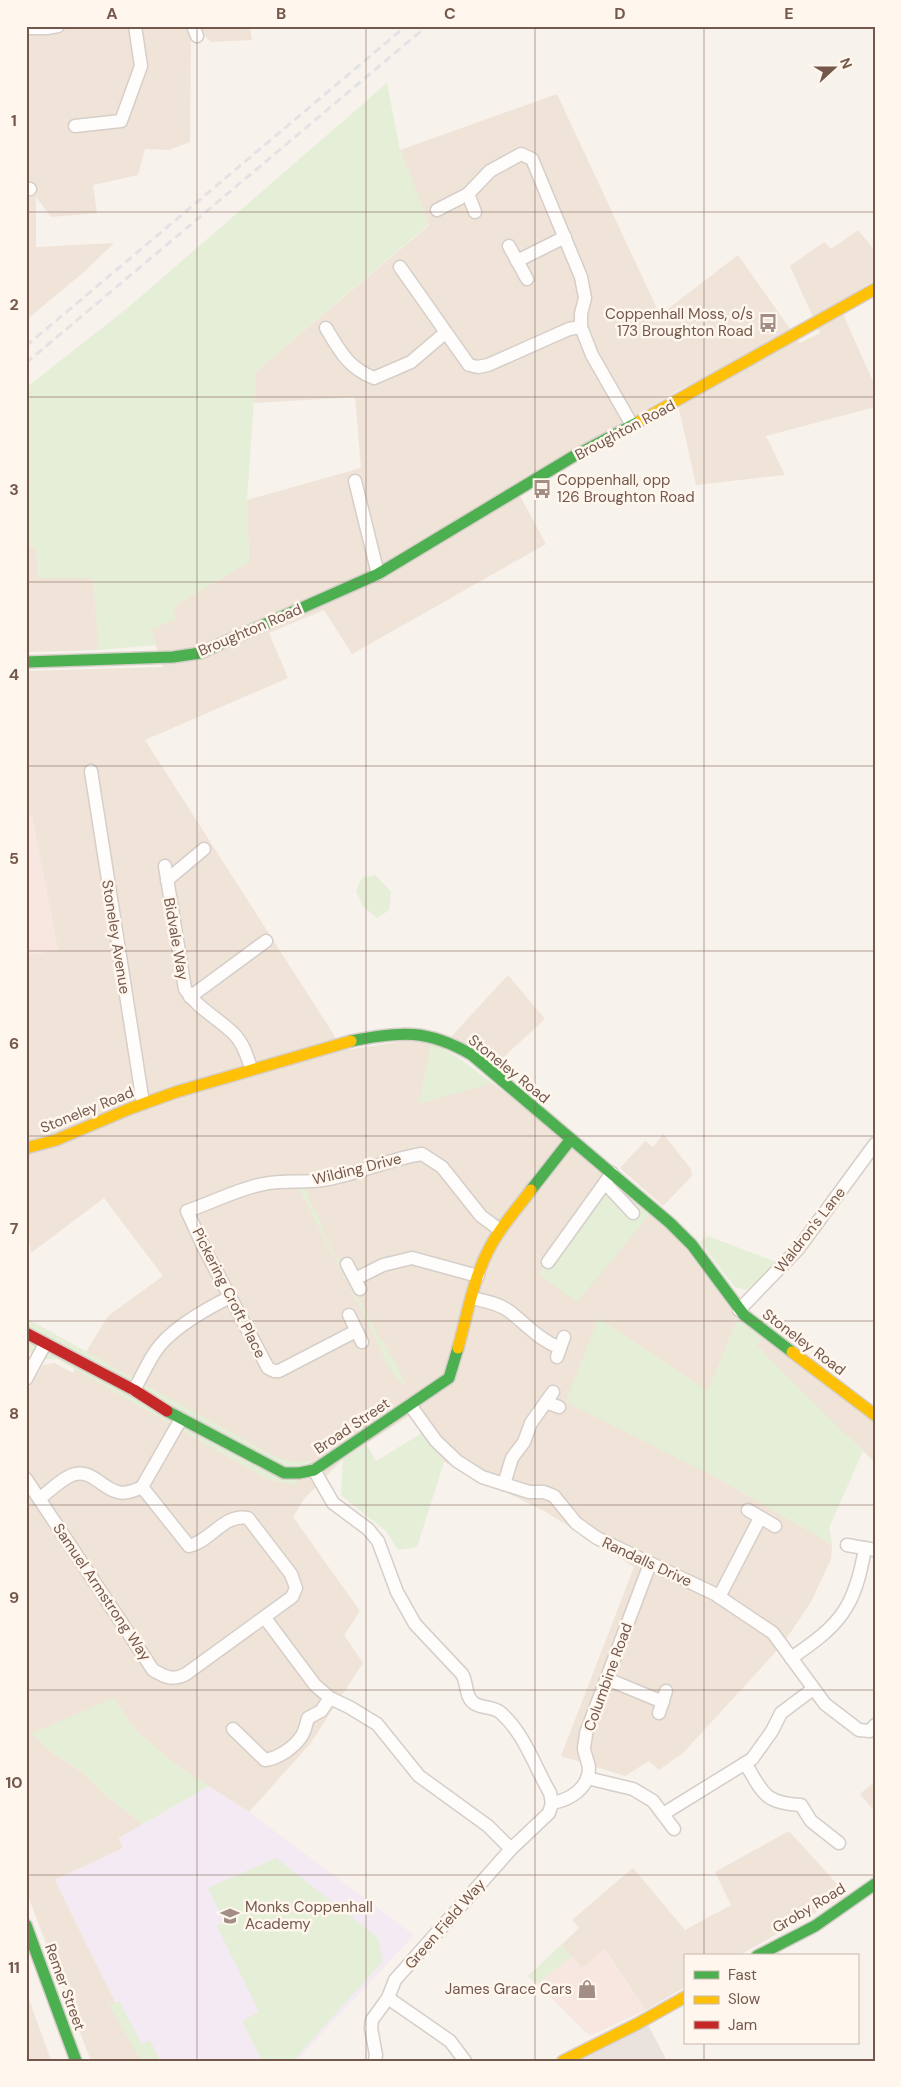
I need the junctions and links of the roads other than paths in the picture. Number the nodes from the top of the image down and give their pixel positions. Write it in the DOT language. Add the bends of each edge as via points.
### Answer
graph roads {
  1 [pos="58,26"];
  2 [pos="135,26"];
  3 [pos="26,28"];
  4 [pos="75,126"];
  5 [pos="468,194"];
  6 [pos="438,210"];
  7 [pos="475,212"];
  8 [pos="565,237"];
  9 [pos="509,246"];
  10 [pos="517,261"];
  11 [pos="400,267"];
  12 [pos="528,278"];
  13 [pos="875,289"];
  14 [pos="581,327"];
  15 [pos="326,328"];
  16 [pos="445,333"];
  17 [pos="632,425"];
  18 [pos="356,481"];
  19 [pos="378,574"];
  20 [pos="26,662"];
  21 [pos="91,771"];
  22 [pos="204,849"];
  23 [pos="165,866"];
  24 [pos="167,880"];
  25 [pos="266,941"];
  26 [pos="190,996"];
  27 [pos="251,1068"];
  28 [pos="143,1103"];
  29 [pos="571,1139"];
  30 [pos="875,1144"];
  31 [pos="26,1148"];
  32 [pos="609,1178"];
  33 [pos="187,1211"];
  34 [pos="633,1213"];
  35 [pos="500,1230"];
  36 [pos="548,1262"];
  37 [pos="348,1264"];
  38 [pos="478,1276"];
  39 [pos="230,1297"];
  40 [pos="472,1298"];
  41 [pos="739,1310"];
  42 [pos="348,1316"];
  43 [pos="26,1333"];
  44 [pos="45,1344"];
  45 [pos="560,1348"];
  46 [pos="26,1379"];
  47 [pos="134,1390"];
  48 [pos="410,1405"];
  49 [pos="559,1407"];
  50 [pos="875,1415"];
  51 [pos="181,1420"];
  52 [pos="314,1470"];
  53 [pos="26,1479"];
  54 [pos="504,1484"];
  55 [pos="142,1488"];
  56 [pos="40,1498"];
  57 [pos="748,1510"];
  58 [pos="760,1518"];
  59 [pos="775,1526"];
  60 [pos="847,1546"];
  61 [pos="870,1549"];
  62 [pos="650,1564"];
  63 [pos="719,1597"];
  64 [pos="265,1618"];
  65 [pos="791,1658"];
  66 [pos="607,1679"];
  67 [pos="813,1688"];
  68 [pos="330,1698"];
  69 [pos="663,1702"];
  70 [pos="875,1725"];
  71 [pos="233,1729"];
  72 [pos="745,1763"];
  73 [pos="587,1778"];
  74 [pos="552,1803"];
  75 [pos="663,1814"];
  76 [pos="674,1829"];
  77 [pos="839,1843"];
  78 [pos="510,1849"];
  79 [pos="875,1884"];
  80 [pos="26,1925"];
  81 [pos="761,1954"];
  82 [pos="388,1998"];
  83 [pos="684,1998"];
  84 [pos="76,2061"];
  85 [pos="375,2061"];
  86 [pos="465,2061"];
  87 [pos="563,2061"];
  1 -- 3 [label="street"];
  2 -- 4 [label="street" via="141,66 126,123"];
  5 -- 6 [label="street"];
  5 -- 7 [label="street"];
  5 -- 8 [label="street" via="490,170 521,154 532,159"];
  8 -- 10 [label="street"];
  8 -- 14 [label="street" via="581,277 585,298"];
  9 -- 10 [label="street"];
  10 -- 12 [label="street"];
  11 -- 16 [label="street"];
  13 -- 17 [label="street, Broughton Road"];
  14 -- 16 [label="street" via="478,367 469,365"];
  14 -- 17 [label="street" via="592,355"];
  15 -- 16 [label="street" via="342,355 360,372 374,378 411,362"];
  17 -- 19 [label="street, Broughton Road" via="574,456"];
  18 -- 19 [label="street"];
  19 -- 20 [label="street, Broughton Road" via="200,653 174,657"];
  21 -- 28 [label="street, Stoneley Avenue"];
  22 -- 24 [label="street, Bidvale Way"];
  23 -- 24 [label="street, Bidvale Way"];
  24 -- 26 [label="street, Bidvale Way" via="185,989"];
  25 -- 26 [label="street, Bidvale Way"];
  26 -- 27 [label="street, Bidvale Way" via="233,1033 244,1047"];
  27 -- 28 [label="street, Stoneley Road"];
  27 -- 29 [label="street, Stoneley Road" via="338,1043 417,1034 456,1045 472,1055"];
  28 -- 31 [label="street, Stoneley Road"];
  29 -- 32 [label="street, Stoneley Road"];
  29 -- 35 [label="street, Broad Street"];
  30 -- 41 [label="street, Waldron's Lane" via="798,1250"];
  32 -- 34 [label="street"];
  32 -- 36 [label="street"];
  32 -- 41 [label="street, Stoneley Road" via="670,1223 692,1245"];
  33 -- 35 [label="street, Wilding Drive" via="261,1184 330,1179 401,1157 422,1154 442,1167 481,1216"];
  33 -- 39 [label="street, Pickering Croft Place"];
  35 -- 38 [label="street, Broad Street"];
  37 -- 38 [label="street" via="358,1284 383,1265 412,1258"];
  38 -- 40 [label="street, Broad Street"];
  39 -- 42 [label="street, Pickering Croft Place" via="268,1368 274,1371 359,1337"];
  39 -- 47 [label="street" via="204,1310 162,1344"];
  40 -- 45 [label="street" via="508,1310 545,1342"];
  40 -- 48 [label="street, Broad Street" via="450,1378"];
  41 -- 50 [label="street, Stoneley Road"];
  43 -- 44 [label="street, Broad Street"];
  44 -- 46 [label="street"];
  44 -- 47 [label="street, Broad Street"];
  47 -- 51 [label="street, Broad Street"];
  48 -- 52 [label="street, Broad Street"];
  48 -- 54 [label="street, Randalls Drive" via="436,1441 457,1461 482,1477"];
  49 -- 54 [label="street" via="549,1397 512,1458"];
  51 -- 52 [label="street, Broad Street" via="284,1473"];
  51 -- 55 [label="street"];
  52 -- 74 [label="street" via="333,1503 368,1529 378,1541 397,1592 415,1624 462,1674 470,1699 476,1705 494,1708 519,1734 550,1793"];
  53 -- 56 [label="street, Samuel Armstrong Way"];
  54 -- 62 [label="street, Randalls Drive" via="554,1496 576,1523 597,1538"];
  55 -- 56 [label="street" via="115,1492 83,1473 72,1475"];
  55 -- 64 [label="street, Samuel Armstrong Way" via="188,1546 238,1516 248,1518 291,1574 296,1588 292,1597"];
  56 -- 64 [label="street, Samuel Armstrong Way" via="153,1670 165,1677 177,1679 186,1674"];
  57 -- 58 [label="street"];
  58 -- 59 [label="street"];
  58 -- 63 [label="street"];
  60 -- 61 [label="street"];
  61 -- 65 [label="street" via="852,1600 839,1620"];
  62 -- 63 [label="street, Randalls Drive"];
  62 -- 66 [label="street, Columbine Road"];
  63 -- 65 [label="street, Randalls Drive" via="773,1633"];
  64 -- 68 [label="street" via="315,1684"];
  65 -- 67 [label="street, Randalls Drive"];
  66 -- 69 [label="street"];
  66 -- 73 [label="street, Columbine Road" via="586,1733"];
  67 -- 70 [label="street, Randalls Drive" via="825,1704 859,1730 870,1731"];
  67 -- 72 [label="street" via="782,1713 763,1746"];
  68 -- 71 [label="street" via="321,1711 308,1718 302,1736 273,1759 265,1760"];
  68 -- 78 [label="street" via="377,1724 420,1776 488,1826"];
  72 -- 75 [label="street"];
  72 -- 77 [label="street" via="764,1794 785,1804 801,1805 811,1821"];
  73 -- 74 [label="street" via="582,1788 572,1796"];
  73 -- 75 [label="street" via="633,1789 653,1801"];
  74 -- 78 [label="street, Green Field Way" via="548,1813"];
  75 -- 76 [label="street"];
  78 -- 82 [label="street, Green Field Way" via="395,1980"];
  79 -- 81 [label="street, Groby Road" via="815,1926"];
  80 -- 84 [label="street, Remer Street"];
  82 -- 85 [label="street, Green Field Way" via="372,2020"];
  82 -- 86 [label="street" via="450,2041"];
  83 -- 87 [label="street"];
}
